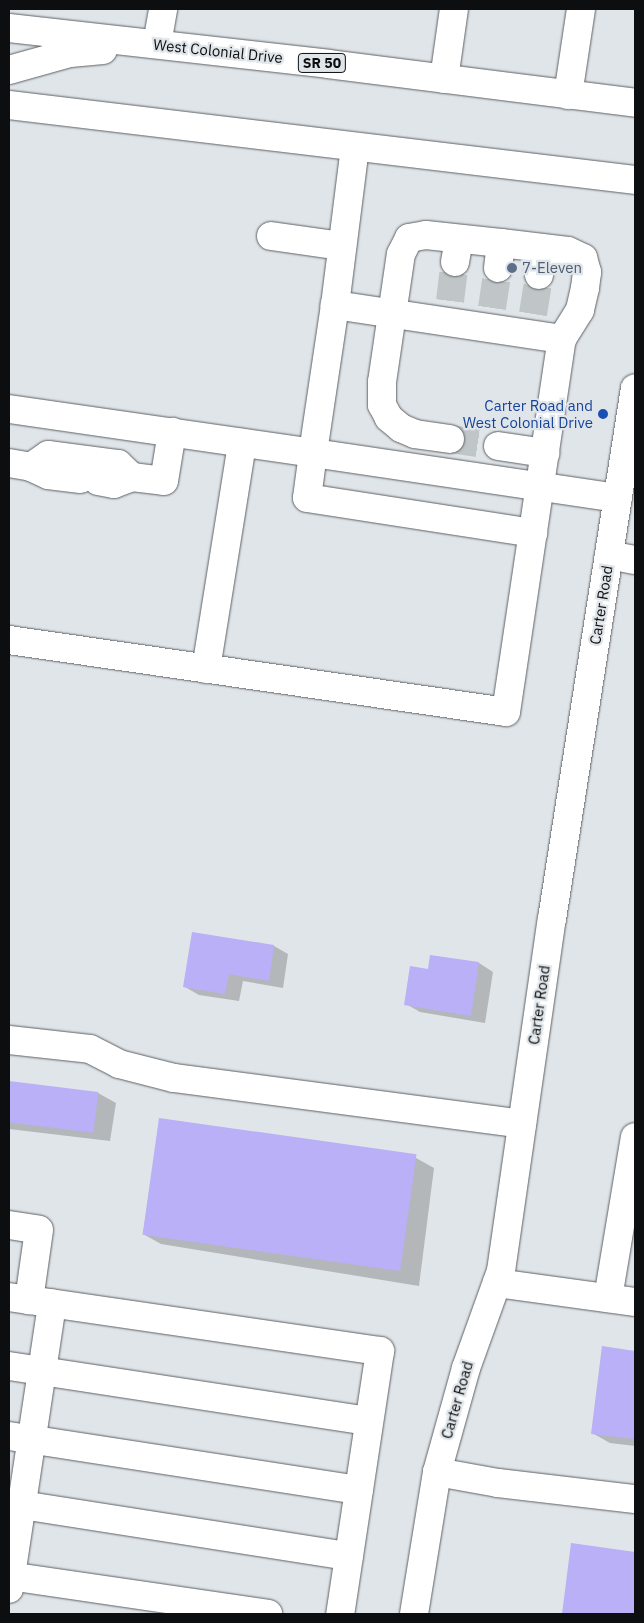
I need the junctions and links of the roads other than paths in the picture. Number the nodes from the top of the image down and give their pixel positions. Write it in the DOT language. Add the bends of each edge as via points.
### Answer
graph roads {
  1 [pos="163,9"];
  2 [pos="454,9"];
  3 [pos="581,9"];
  4 [pos="9,28"];
  5 [pos="157,44"];
  6 [pos="9,70"];
  7 [pos="444,79"];
  8 [pos="568,95"];
  9 [pos="635,103"];
  10 [pos="9,105"];
  11 [pos="355,146"];
  12 [pos="635,180"];
  13 [pos="271,236"];
  14 [pos="342,246"];
  15 [pos="543,248"];
  16 [pos="539,275"];
  17 [pos="335,306"];
  18 [pos="392,314"];
  19 [pos="562,338"];
  20 [pos="634,405"];
  21 [pos="9,409"];
  22 [pos="172,432"];
  23 [pos="450,439"];
  24 [pos="242,443"];
  25 [pos="498,446"];
  26 [pos="313,453"];
  27 [pos="545,453"];
  28 [pos="20,465"];
  29 [pos="132,477"];
  30 [pos="540,486"];
  31 [pos="618,498"];
  32 [pos="533,533"];
  33 [pos="622,557"];
  34 [pos="9,640"];
  35 [pos="206,668"];
  36 [pos="9,1040"];
  37 [pos="522,1124"];
  38 [pos="635,1137"];
  39 [pos="9,1225"];
  40 [pos="496,1283"];
  41 [pos="608,1298"];
  42 [pos="30,1300"];
  43 [pos="635,1302"];
  44 [pos="9,1366"];
  45 [pos="42,1371"];
  46 [pos="369,1421"];
  47 [pos="20,1438"];
  48 [pos="437,1472"];
  49 [pos="359,1490"];
  50 [pos="635,1499"];
  51 [pos="15,1504"];
  52 [pos="348,1556"];
  53 [pos="9,1580"];
  54 [pos="268,1614"];
  55 [pos="340,1614"];
  56 [pos="414,1614"];
  1 -- 5 [label="main road"];
  2 -- 7 [label="main road"];
  3 -- 8 [label="main road"];
  4 -- 5 [label="main road, West Colonial Drive / SR 50"];
  5 -- 6 [label="main road" via="70,53"];
  5 -- 7 [label="main road, West Colonial Drive / SR 50"];
  7 -- 8 [label="main road, West Colonial Drive / SR 50"];
  8 -- 9 [label="main road, West Colonial Drive / SR 50"];
  10 -- 11 [label="main road"];
  11 -- 12 [label="main road"];
  11 -- 14 [label="main road"];
  13 -- 14 [label="main road"];
  14 -- 17 [label="main road"];
  15 -- 16 [label="main road"];
  15 -- 18 [label="main road" via="499,256 457,250 426,235 409,238 401,254"];
  15 -- 19 [label="main road" via="568,251 583,258 587,272 580,310"];
  17 -- 18 [label="main road"];
  17 -- 26 [label="main road"];
  18 -- 19 [label="main road" via="449,311 532,324"];
  18 -- 23 [label="main road" via="382,382 382,405 389,418 401,428 415,434"];
  19 -- 27 [label="main road"];
  20 -- 31 [label="main road, Carter Road"];
  21 -- 22 [label="main road"];
  22 -- 24 [label="main road"];
  22 -- 29 [label="main road" via="164,481"];
  24 -- 26 [label="main road"];
  24 -- 35 [label="main road"];
  25 -- 27 [label="main road"];
  26 -- 30 [label="main road"];
  26 -- 32 [label="main road" via="307,498"];
  27 -- 30 [label="main road"];
  28 -- 29 [label="main road" via="48,475 114,484"];
  28 -- 29 [label="main road" via="48,455 118,464"];
  30 -- 31 [label="main road"];
  30 -- 32 [label="main road"];
  31 -- 33 [label="main road, Carter Road"];
  32 -- 35 [label="main road" via="506,712"];
  33 -- 37 [label="main road, Carter Road"];
  34 -- 35 [label="main road"];
  36 -- 37 [label="main road" via="90,1049 119,1064 174,1078"];
  37 -- 40 [label="main road, Carter Road" via="501,1271"];
  38 -- 41 [label="main road"];
  39 -- 42 [label="main road" via="39,1230"];
  40 -- 41 [label="main road"];
  40 -- 48 [label="main road, Carter Road" via="466,1368"];
  41 -- 43 [label="main road"];
  42 -- 45 [label="main road"];
  42 -- 46 [label="main road" via="380,1352"];
  44 -- 45 [label="main road"];
  45 -- 46 [label="main road"];
  45 -- 47 [label="main road"];
  46 -- 49 [label="main road"];
  47 -- 49 [label="main road"];
  47 -- 51 [label="main road"];
  48 -- 50 [label="main road" via="498,1483"];
  48 -- 56 [label="main road, Carter Road"];
  49 -- 52 [label="main road"];
  51 -- 52 [label="main road"];
  51 -- 53 [label="main road"];
  52 -- 55 [label="main road"];
  53 -- 54 [label="main road"];
}
